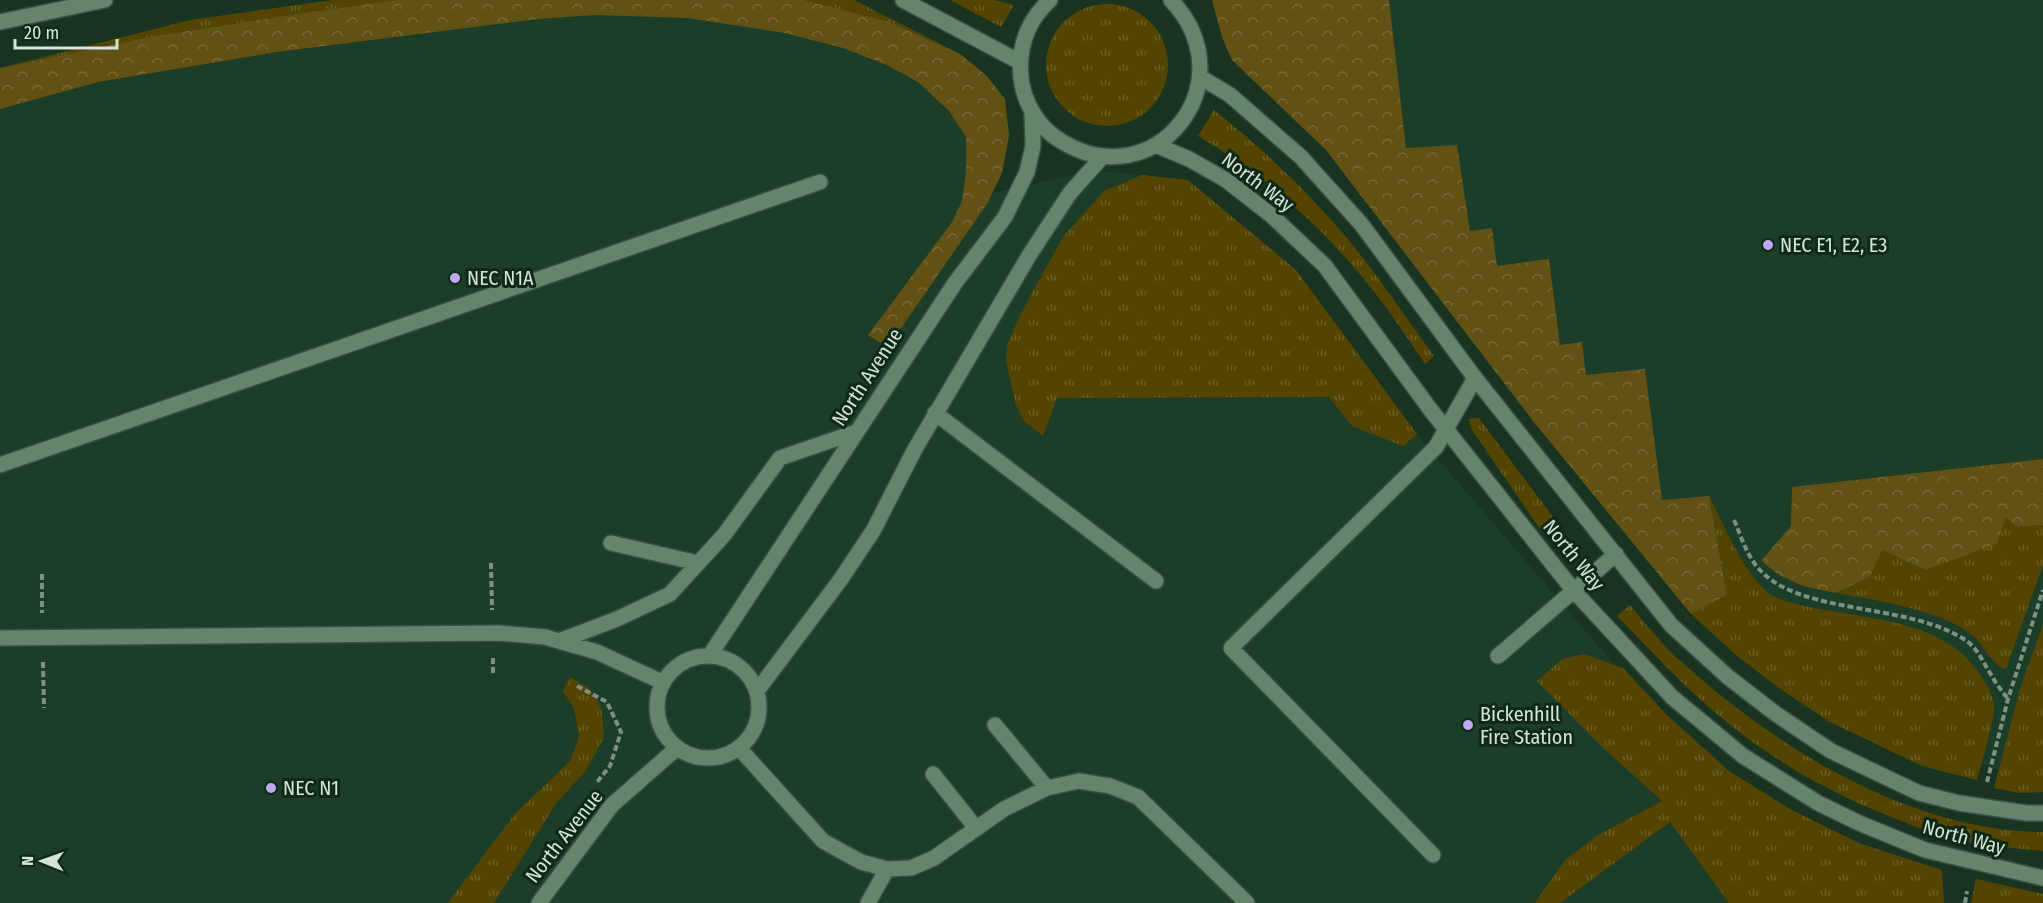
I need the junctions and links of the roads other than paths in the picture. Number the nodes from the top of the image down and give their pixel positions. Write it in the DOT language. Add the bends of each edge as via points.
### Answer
graph roads {
  1 [pos="105,0"];
  2 [pos="903,0"];
  3 [pos="1050,0"];
  4 [pos="1171,0"];
  5 [pos="0,22"];
  6 [pos="1020,62"];
  7 [pos="1200,77"];
  8 [pos="1032,113"];
  9 [pos="1156,145"];
  10 [pos="1102,157"];
  11 [pos="820,182"];
  12 [pos="1475,378"];
  13 [pos="935,413"];
  14 [pos="1446,429"];
  15 [pos="856,432"];
  16 [pos="0,465"];
  17 [pos="611,543"];
  18 [pos="1616,554"];
  19 [pos="698,564"];
  20 [pos="1156,581"];
  21 [pos="1574,591"];
  22 [pos="0,638"];
  23 [pos="559,641"];
  24 [pos="710,655"];
  25 [pos="1498,656"];
  26 [pos="662,682"];
  27 [pos="757,692"];
  28 [pos="995,725"];
  29 [pos="676,748"];
  30 [pos="739,748"];
  31 [pos="933,774"];
  32 [pos="1047,788"];
  33 [pos="2043,813"];
  34 [pos="976,828"];
  35 [pos="1433,855"];
  36 [pos="887,869"];
  37 [pos="2043,878"];
  38 [pos="539,903"];
  39 [pos="868,903"];
  40 [pos="1247,903"];
  1 -- 5 [label="street"];
  2 -- 6 [label="street"];
  3 -- 6 [label="street" via="1030,23"];
  4 -- 7 [label="street" via="1194,32 1200,54"];
  6 -- 8 [label="street" via="1023,88"];
  7 -- 9 [label="street" via="1186,117"];
  7 -- 12 [label="street, North Way" via="1230,95 1301,157 1362,225"];
  8 -- 10 [label="street" via="1050,135 1075,150"];
  8 -- 15 [label="street, North Avenue" via="1033,146 1027,172 1005,217 955,283"];
  9 -- 10 [label="street" via="1130,155"];
  9 -- 14 [label="street, North Way" via="1227,180 1325,266"];
  10 -- 13 [label="street" via="1070,193 1030,254"];
  11 -- 16 [label="street"];
  12 -- 14 [label="street"];
  12 -- 18 [label="street, North Way"];
  13 -- 20 [label="street"];
  13 -- 27 [label="street" via="873,531"];
  14 -- 21 [label="street, North Way"];
  14 -- 35 [label="street" via="1437,447 1232,648"];
  15 -- 19 [label="street" via="780,458"];
  15 -- 24 [label="street, North Avenue"];
  17 -- 19 [label="street"];
  18 -- 21 [label="street"];
  18 -- 33 [label="street, North Way" via="1679,633 1776,714 1831,751 1919,793 1959,803"];
  19 -- 23 [label="street" via="670,594"];
  21 -- 25 [label="street"];
  21 -- 37 [label="street, North Way" via="1672,697 1743,756 1818,803 1925,850"];
  22 -- 23 [label="street" via="499,633"];
  23 -- 26 [label="street" via="597,652"];
  24 -- 26 [label="street" via="686,660"];
  24 -- 27 [label="street" via="727,658 741,667"];
  26 -- 29 [label="street" via="656,706 659,724"];
  27 -- 30 [label="street" via="756,723"];
  28 -- 32 [label="street"];
  29 -- 30 [label="street" via="695,757 713,758"];
  29 -- 38 [label="street, North Avenue" via="612,806"];
  30 -- 36 [label="street" via="823,841 861,862"];
  31 -- 34 [label="street"];
  32 -- 34 [label="street"];
  32 -- 40 [label="street" via="1079,781 1110,786 1137,797"];
  34 -- 36 [label="street" via="934,858 911,868"];
  36 -- 39 [label="street"];
}
